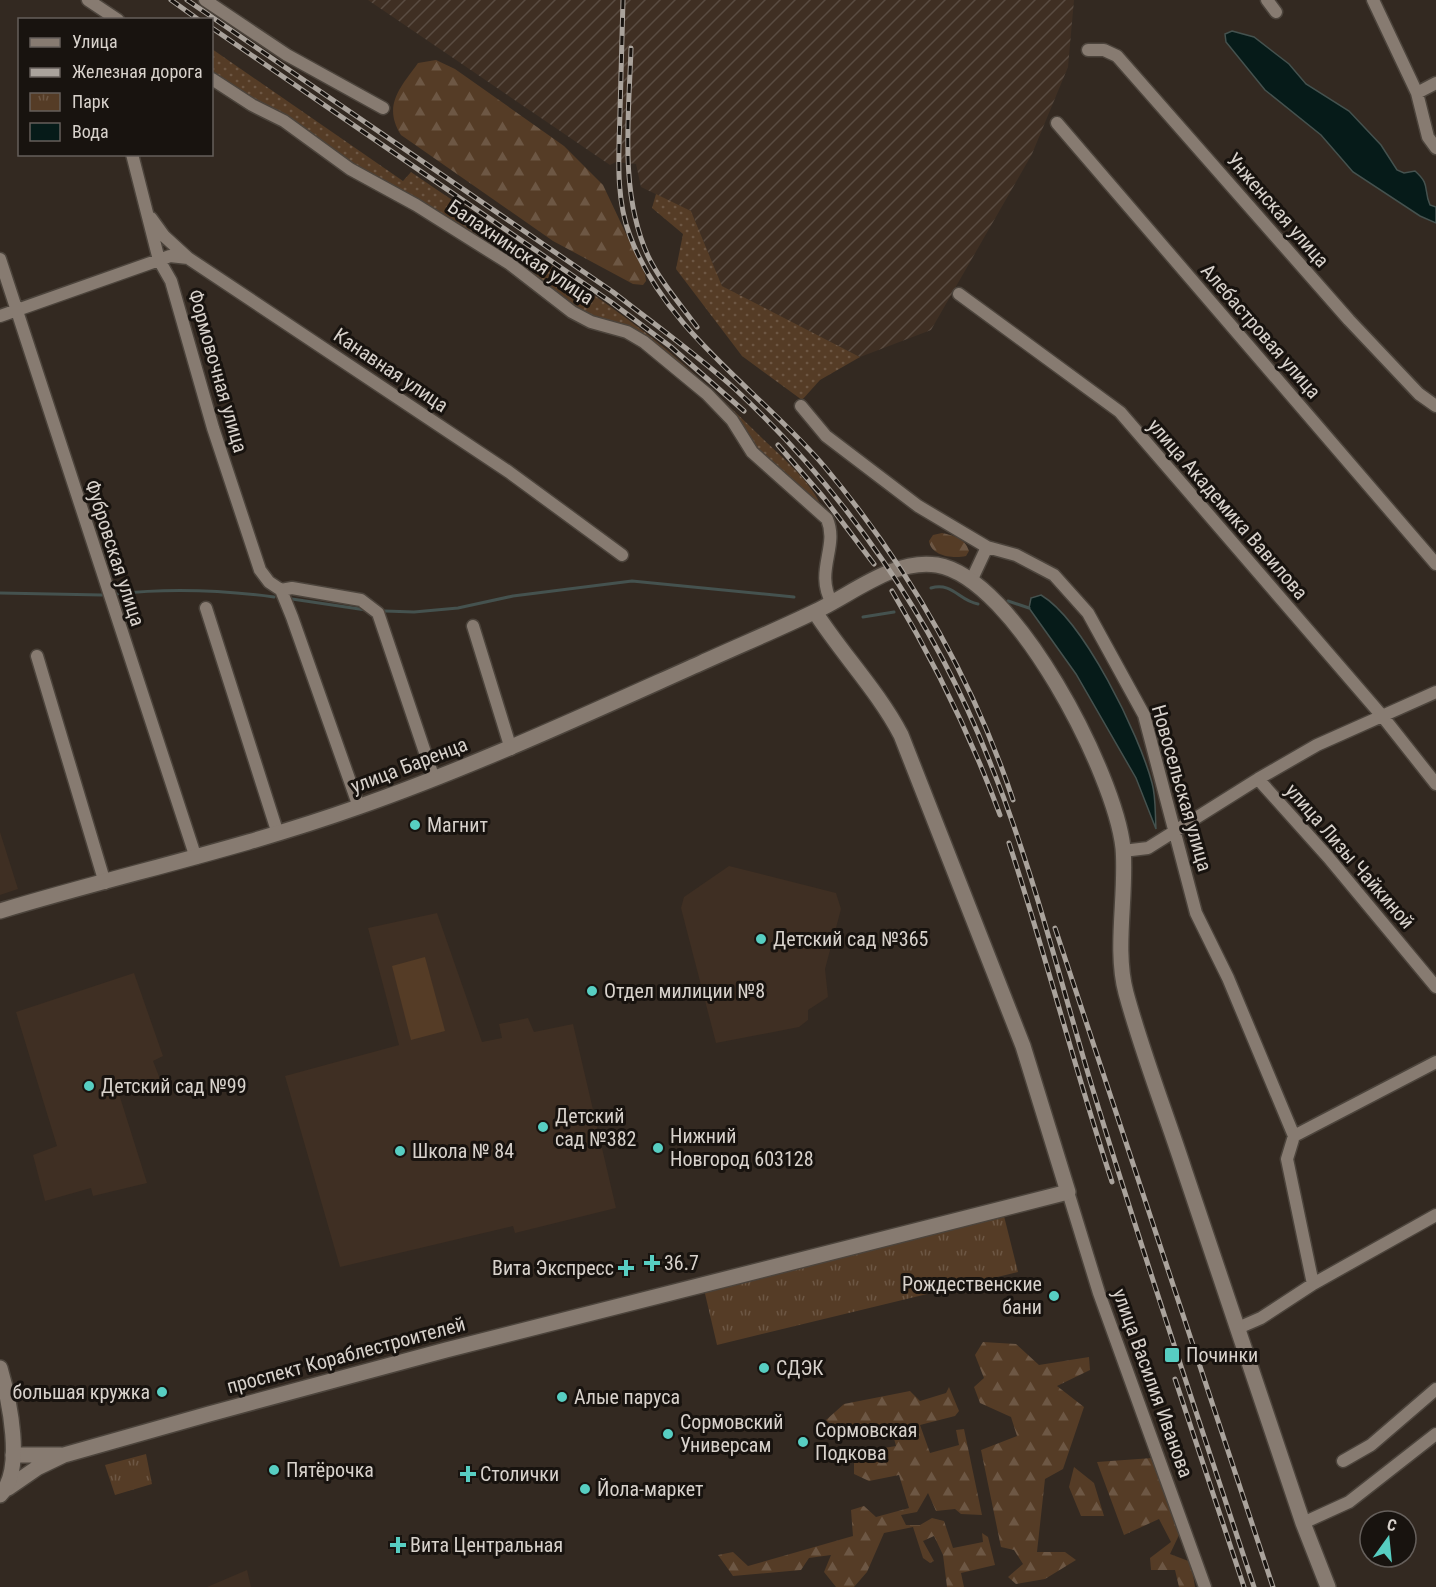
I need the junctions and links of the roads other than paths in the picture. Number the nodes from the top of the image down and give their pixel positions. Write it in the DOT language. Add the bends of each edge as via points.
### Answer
graph roads {
  1 [pos="205,0"];
  2 [pos="1267,0"];
  3 [pos="1374,0"];
  4 [pos="89,1"];
  5 [pos="1276,12"];
  6 [pos="95,18"];
  7 [pos="115,18"];
  8 [pos="1088,50"];
  9 [pos="213,80"];
  10 [pos="1436,83"];
  11 [pos="1417,93"];
  12 [pos="383,108"];
  13 [pos="1057,123"];
  14 [pos="1436,148"];
  15 [pos="132,156"];
  16 [pos="146,211"];
  17 [pos="188,258"];
  18 [pos="0,259"];
  19 [pos="159,260"];
  20 [pos="959,294"];
  21 [pos="17,310"];
  22 [pos="0,316"];
  23 [pos="801,406"];
  24 [pos="1436,406"];
  25 [pos="987,547"];
  26 [pos="622,555"];
  27 [pos="1436,564"];
  28 [pos="972,579"];
  29 [pos="281,590"];
  30 [pos="832,603"];
  31 [pos="206,608"];
  32 [pos="815,612"];
  33 [pos="473,626"];
  34 [pos="37,656"];
  35 [pos="1436,692"];
  36 [pos="1383,717"];
  37 [pos="511,749"];
  38 [pos="1258,778"];
  39 [pos="434,779"];
  40 [pos="1436,784"];
  41 [pos="359,807"];
  42 [pos="1177,831"];
  43 [pos="278,834"];
  44 [pos="1123,851"];
  45 [pos="196,858"];
  46 [pos="105,883"];
  47 [pos="0,911"];
  48 [pos="1436,987"];
  49 [pos="1436,1062"];
  50 [pos="1294,1136"];
  51 [pos="1068,1192"];
  52 [pos="1436,1215"];
  53 [pos="1313,1284"];
  54 [pos="1238,1328"];
  55 [pos="0,1368"];
  56 [pos="1436,1389"];
  57 [pos="10,1418"];
  58 [pos="1436,1434"];
  59 [pos="0,1435"];
  60 [pos="6,1455"];
  61 [pos="64,1455"];
  62 [pos="1343,1461"];
  63 [pos="4,1491"];
  64 [pos="1303,1522"];
  65 [pos="1205,1587"];
  66 [pos="1328,1587"];
  1 -- 12 [label="street" via="286,55"];
  2 -- 5 [label="street"];
  3 -- 11 [label="street"];
  4 -- 6 [label="street"];
  4 -- 7 [label="street"];
  8 -- 24 [label="street, Унженская улица" via="1104,50 1117,56 1349,320 1419,394"];
  9 -- 30 [label="street, Балахнинская улица" via="284,120 350,169 510,264 572,312 644,342 707,394 732,420 752,452 827,519 831,528 824,580"];
  10 -- 11 [label="street"];
  11 -- 14 [label="street" via="1428,137"];
  13 -- 27 [label="street, Алебастровая улица"];
  15 -- 16 [label="street, Формовочная улица"];
  16 -- 17 [label="street, Канавная улица"];
  16 -- 19 [label="street, Формовочная улица"];
  17 -- 19 [label="street" via="170,256"];
  17 -- 26 [label="street, Канавная улица" via="509,472"];
  18 -- 21 [label="street, Фубровская улица"];
  19 -- 21 [label="street"];
  19 -- 29 [label="street, Формовочная улица" via="171,281 213,428 260,570"];
  20 -- 36 [label="street, улица Академика Вавилова" via="1120,412"];
  21 -- 22 [label="street"];
  21 -- 45 [label="street, Фубровская улица"];
  23 -- 25 [label="street, Новосельская улица" via="826,436 918,506"];
  25 -- 28 [label="street"];
  25 -- 42 [label="street, Новосельская улица" via="1016,555 1054,575 1088,613 1144,715"];
  28 -- 30 [label="street, улица Баренца" via="953,569 916,564 900,568"];
  28 -- 44 [label="street" via="1006,614 1077,715 1118,820"];
  29 -- 39 [label="street" via="292,588 361,600 378,613"];
  29 -- 41 [label="street, Формовочная улица"];
  30 -- 32 [label="street, улица Баренца"];
  31 -- 43 [label="street"];
  32 -- 37 [label="street, улица Баренца"];
  32 -- 51 [label="street" via="894,721 909,754 1023,1046"];
  33 -- 37 [label="street"];
  34 -- 46 [label="street"];
  35 -- 36 [label="street"];
  36 -- 38 [label="street"];
  36 -- 40 [label="street, улица Академика Вавилова"];
  37 -- 39 [label="street, улица Баренца"];
  38 -- 42 [label="street"];
  38 -- 48 [label="street, улица Лизы Чайкиной"];
  39 -- 41 [label="street, улица Баренца"];
  41 -- 43 [label="street, улица Баренца"];
  42 -- 44 [label="street" via="1148,848"];
  42 -- 50 [label="street, Новосельская улица" via="1196,913 1228,978"];
  43 -- 45 [label="street, улица Баренца"];
  44 -- 54 [label="street" via="1124,986"];
  45 -- 46 [label="street, улица Баренца"];
  46 -- 47 [label="street, улица Баренца"];
  49 -- 50 [label="street"];
  50 -- 53 [label="street" via="1287,1159"];
  51 -- 61 [label="street, проспект Кораблестроителей" via="446,1350"];
  51 -- 65 [label="street, улица Василия Иванова" via="1099,1293"];
  52 -- 53 [label="street"];
  53 -- 54 [label="street"];
  54 -- 64 [label="street"];
  55 -- 57 [label="street"];
  56 -- 62 [label="street" via="1371,1445"];
  57 -- 59 [label="street"];
  57 -- 60 [label="street"];
  58 -- 64 [label="street" via="1349,1502"];
  60 -- 61 [label="street"];
  60 -- 63 [label="street" via="12,1478"];
  61 -- 63 [label="street, проспект Кораблестроителей"];
  64 -- 66 [label="street"];
}
